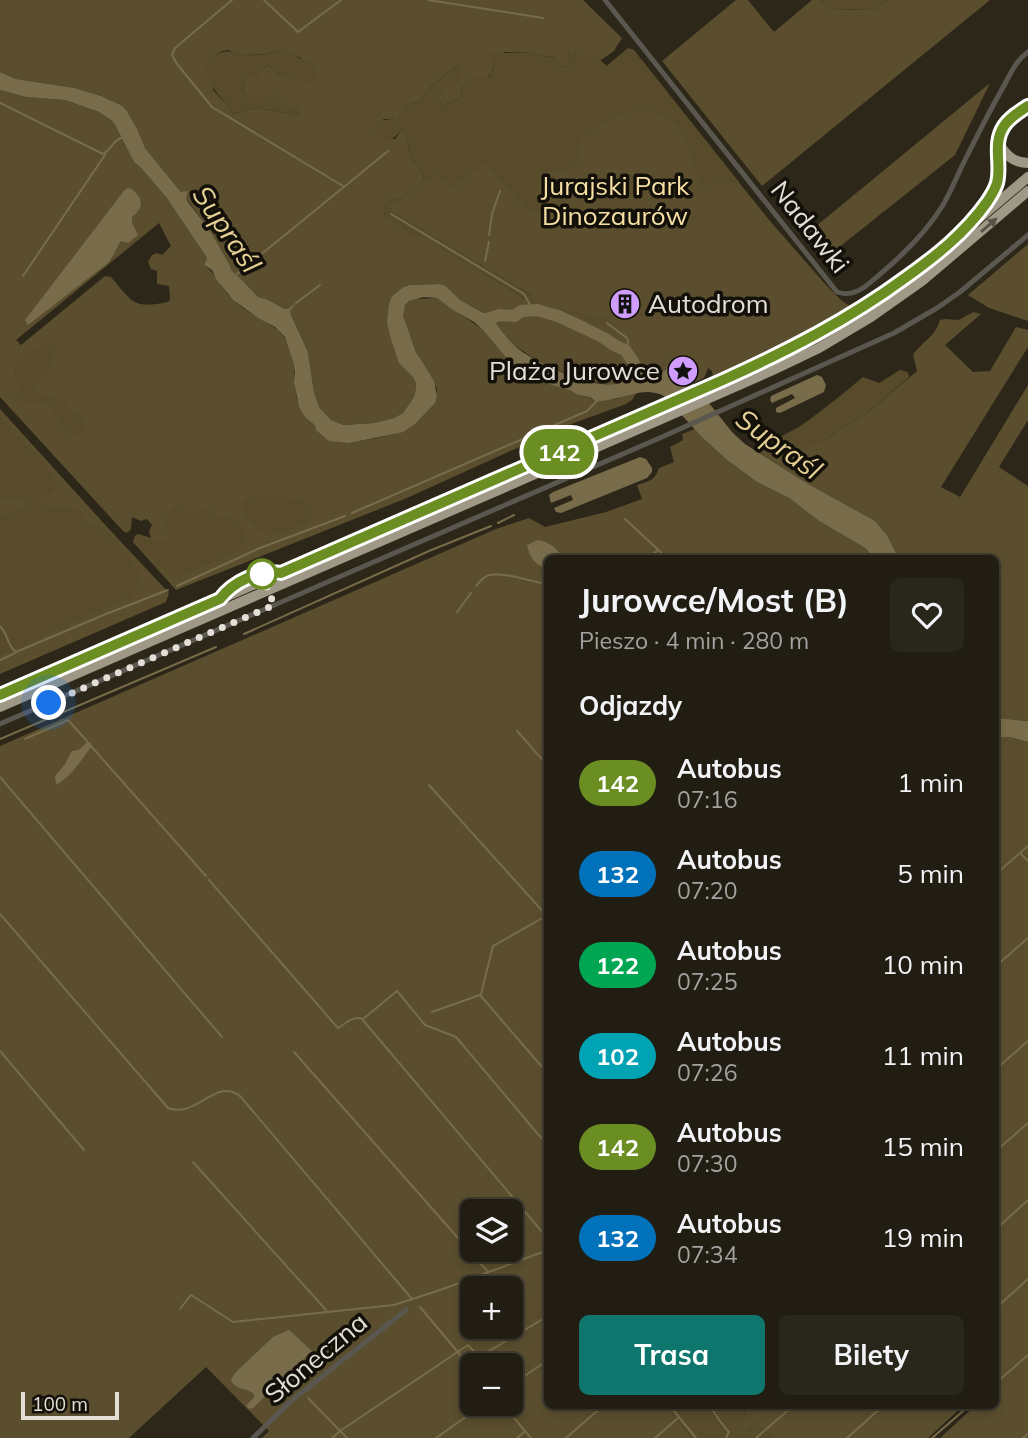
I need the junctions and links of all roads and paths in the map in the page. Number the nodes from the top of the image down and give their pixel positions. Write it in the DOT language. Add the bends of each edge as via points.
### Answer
graph roads {
  1 [pos="605,0"];
  2 [pos="1028,52"];
  3 [pos="1028,106"];
  4 [pos="998,142"];
  5 [pos="1028,163"];
  6 [pos="1028,177"];
  7 [pos="1028,191"];
  8 [pos="960,235"];
  9 [pos="1028,235"];
  10 [pos="727,385"];
  11 [pos="0,695"];
  12 [pos="0,707"];
  13 [pos="0,724"];
  14 [pos="406,1310"];
  15 [pos="253,1438"];
  1 -- 2 [label="street, Nadawki" via="827,280 845,295 860,290 895,262 928,226 1007,79"];
  3 -- 4 [label="highway" via="1006,123"];
  4 -- 5 [label="highway" via="1010,158"];
  4 -- 8 [label="highway" via="997,186"];
  6 -- 8 [label="highway"];
  10 -- 7 [label="highway, one-way" via="819,348 871,317 938,269"];
  8 -- 10 [label="highway" via="852,315"];
  9 -- 13 [label="street" via="960,292 894,333"];
  10 -- 11 [label="highway" via="642,416"];
  10 -- 12 [label="highway" via="650,424"];
  14 -- 15 [label="street, Słoneczna" via="291,1401"];
}
